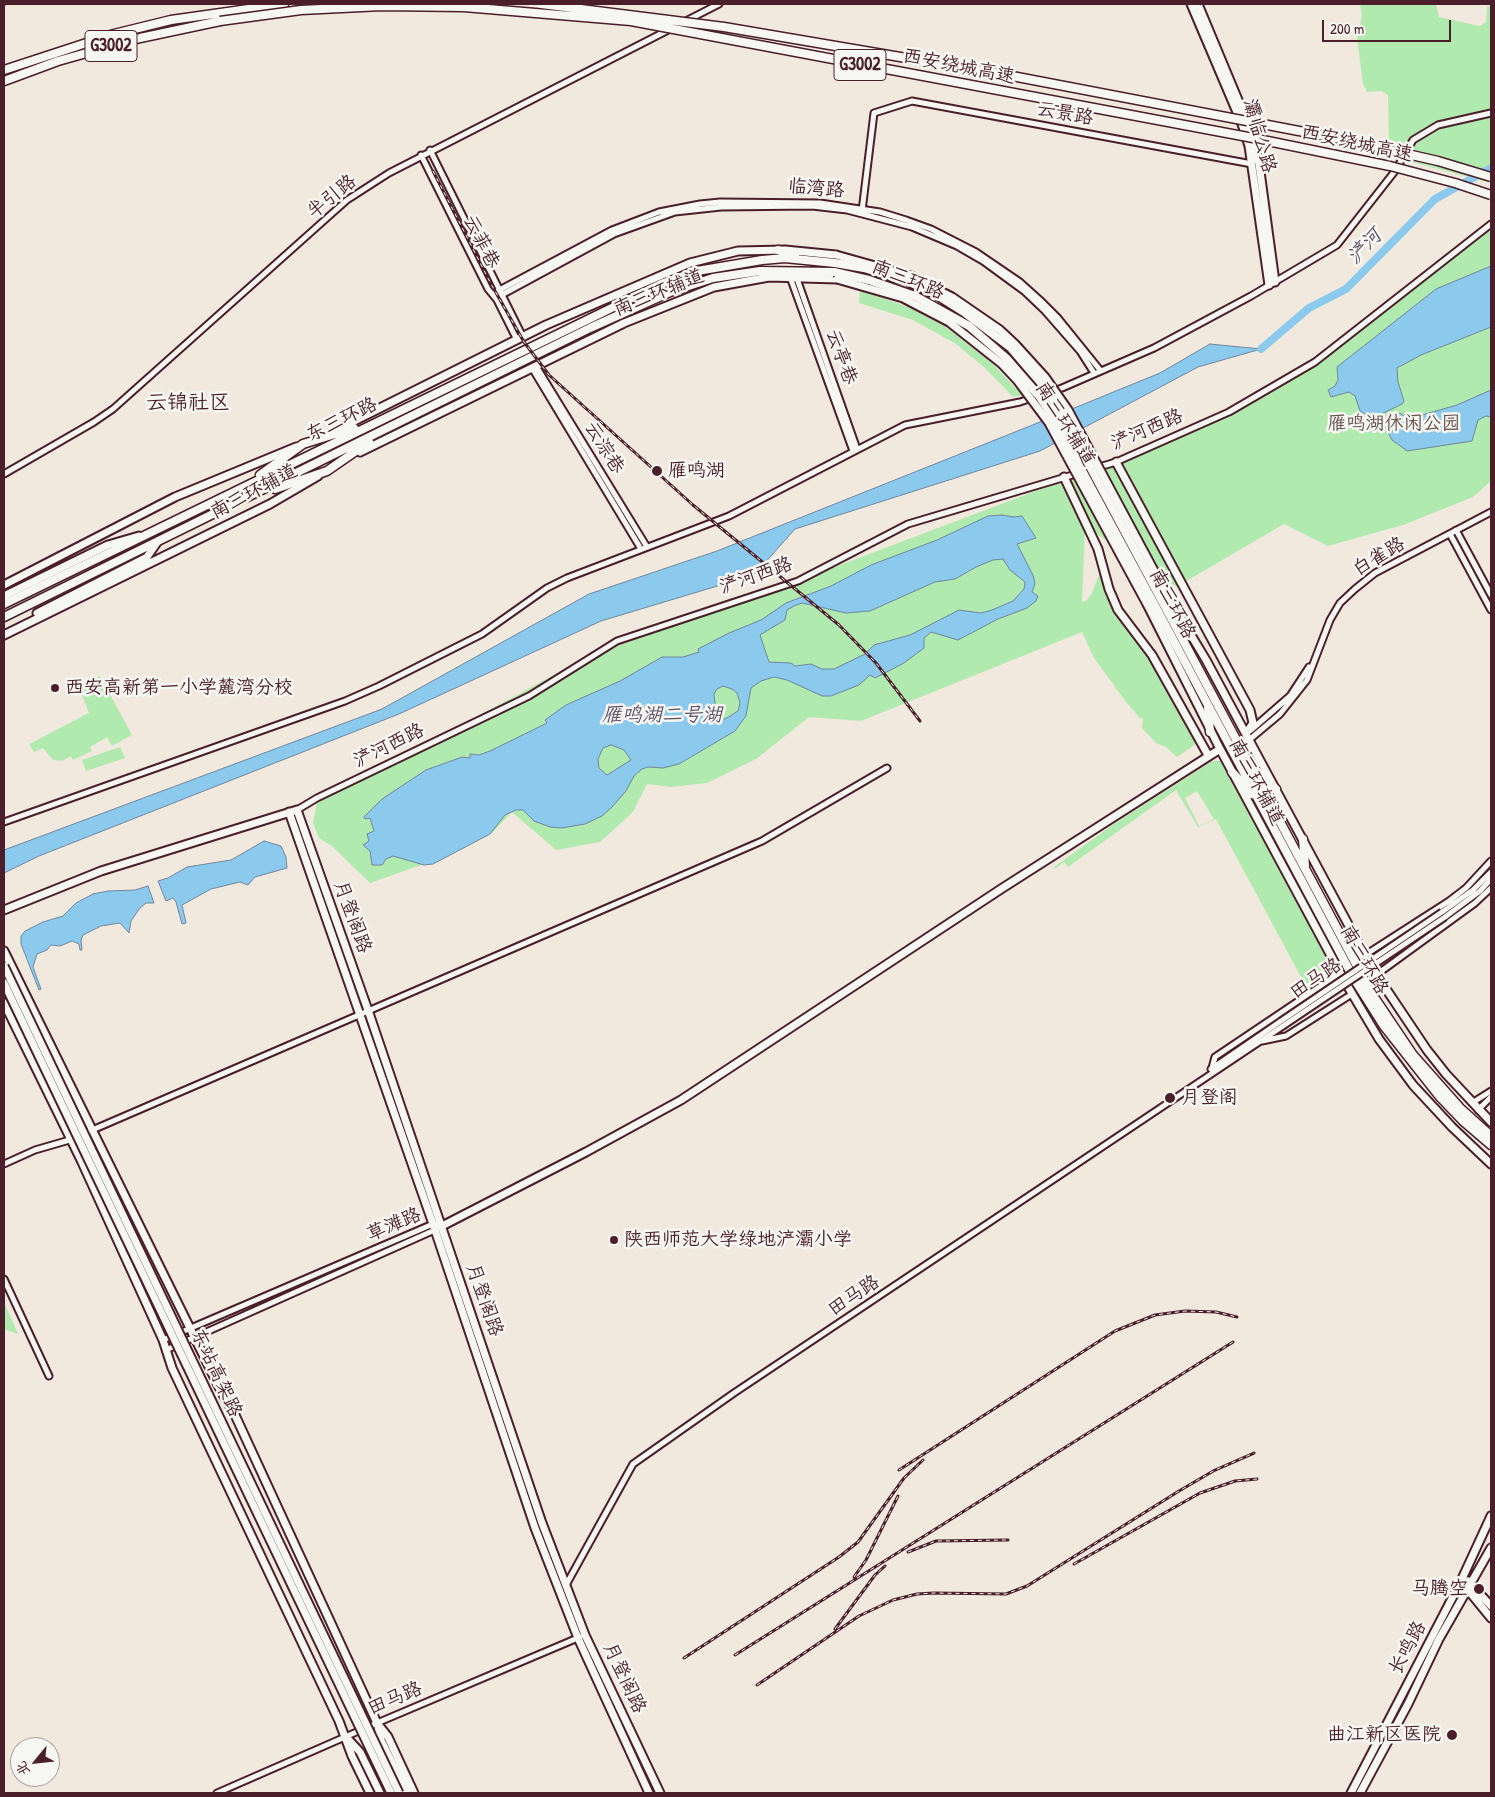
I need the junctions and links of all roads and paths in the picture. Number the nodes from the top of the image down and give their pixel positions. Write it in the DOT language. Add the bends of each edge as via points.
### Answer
graph roads {
  1 [pos="284,4"];
  2 [pos="542,4"];
  3 [pos="719,4"];
  4 [pos="1191,4"];
  5 [pos="1198,4"];
  6 [pos="4,70"];
  7 [pos="4,81"];
  8 [pos="1491,113"];
  9 [pos="430,150"];
  10 [pos="420,155"];
  11 [pos="1252,164"];
  12 [pos="1491,177"];
  13 [pos="1491,195"];
  14 [pos="862,211"];
  15 [pos="1491,224"];
  16 [pos="778,250"];
  17 [pos="836,259"];
  18 [pos="807,260"];
  19 [pos="697,270"];
  20 [pos="767,270"];
  21 [pos="835,275"];
  22 [pos="790,276"];
  23 [pos="695,283"];
  24 [pos="1272,283"];
  25 [pos="497,294"];
  26 [pos="520,339"];
  27 [pos="534,367"];
  28 [pos="1097,372"];
  29 [pos="388,415"];
  30 [pos="389,427"];
  31 [pos="303,444"];
  32 [pos="855,450"];
  33 [pos="1116,462"];
  34 [pos="327,471"];
  35 [pos="4,474"];
  36 [pos="1064,477"];
  37 [pos="243,487"];
  38 [pos="1491,512"];
  39 [pos="213,514"];
  40 [pos="1456,530"];
  41 [pos="149,533"];
  42 [pos="1450,534"];
  43 [pos="158,541"];
  44 [pos="647,547"];
  45 [pos="641,549"];
  46 [pos="4,585"];
  47 [pos="1491,595"];
  48 [pos="4,596"];
  49 [pos="1157,600"];
  50 [pos="4,604"];
  51 [pos="1491,610"];
  52 [pos="4,617"];
  53 [pos="5,631"];
  54 [pos="1207,704"];
  55 [pos="1210,732"];
  56 [pos="1248,737"];
  57 [pos="1220,749"];
  58 [pos="1208,755"];
  59 [pos="1247,762"];
  60 [pos="887,768"];
  61 [pos="1232,772"];
  62 [pos="1276,789"];
  63 [pos="1260,803"];
  64 [pos="293,811"];
  65 [pos="4,822"];
  66 [pos="1303,839"];
  67 [pos="1491,861"];
  68 [pos="1305,870"];
  69 [pos="1491,872"];
  70 [pos="1491,879"];
  71 [pos="1491,888"];
  72 [pos="4,910"];
  73 [pos="1443,915"];
  74 [pos="4,951"];
  75 [pos="1365,955"];
  76 [pos="4,966"];
  77 [pos="1340,973"];
  78 [pos="1376,976"];
  79 [pos="4,983"];
  80 [pos="1352,994"];
  81 [pos="4,1003"];
  82 [pos="369,1013"];
  83 [pos="360,1014"];
  84 [pos="1282,1023"];
  85 [pos="1261,1041"];
  86 [pos="1212,1068"];
  87 [pos="1207,1076"];
  88 [pos="1433,1084"];
  89 [pos="1491,1091"];
  90 [pos="1491,1097"];
  91 [pos="1472,1103"];
  92 [pos="1478,1110"];
  93 [pos="1491,1122"];
  94 [pos="92,1130"];
  95 [pos="1491,1136"];
  96 [pos="71,1140"];
  97 [pos="1491,1145"];
  98 [pos="4,1164"];
  99 [pos="1491,1164"];
  100 [pos="442,1226"];
  101 [pos="434,1227"];
  102 [pos="4,1279"];
  103 [pos="192,1332"];
  104 [pos="163,1340"];
  105 [pos="166,1350"];
  106 [pos="49,1376"];
  107 [pos="1491,1516"];
  108 [pos="1491,1548"];
  109 [pos="1461,1580"];
  110 [pos="1468,1585"];
  111 [pos="565,1586"];
  112 [pos="1491,1606"];
  113 [pos="1491,1618"];
  114 [pos="585,1635"];
  115 [pos="578,1638"];
  116 [pos="377,1723"];
  117 [pos="346,1737"];
  118 [pos="218,1793"];
  119 [pos="370,1793"];
  120 [pos="380,1793"];
  121 [pos="391,1793"];
  122 [pos="398,1793"];
  123 [pos="406,1793"];
  124 [pos="414,1793"];
  125 [pos="649,1793"];
  126 [pos="660,1793"];
  127 [pos="1351,1793"];
  128 [pos="1360,1793"];
  1 -- 6 [label="highway, G3002" via="171,20 114,34"];
  2 -- 12 [label="highway, 西安绕城高速 / G3002, bridge" via="724,27 1002,74 1346,140"];
  3 -- 9 [label="street, 半引路"];
  4 -- 11 [label="main road, 灞临公路" via="1242,124"];
  5 -- 24 [label="main road, 灞临公路" via="1251,131 1259,164"];
  7 -- 13 [label="highway, 西安绕城高速 / G3002, bridge" via="58,61 140,38 220,21 300,10 464,7 631,21 1257,139 1390,166"];
  8 -- 24 [label="street" via="1438,124 1413,140 1394,171 1337,245"];
  9 -- 10 [label="street, 半引路"];
  9 -- 25 [label="street, 云菲巷"];
  10 -- 25 [label="street, 云菲巷"];
  10 -- 35 [label="street, 半引路" via="347,200 113,409"];
  11 -- 14 [label="street, 云景路" via="912,101 874,113"];
  11 -- 24 [label="main road, 灞临公路"];
  14 -- 25 [label="street, 临湾路" via="788,206 720,207 675,212 608,237"];
  14 -- 28 [label="street, 临湾路" via="889,214 931,229 997,265 1058,318"];
  15 -- 33 [label="street, 浐河西路" via="1315,362 1229,412"];
  16 -- 17 [label="main road, 南三环辅道"];
  16 -- 18 [label="highway"];
  16 -- 26 [label="main road, 南三环辅道" via="738,251 690,263"];
  17 -- 18 [label="highway, 南三环路"];
  17 -- 49 [label="highway, 南三环路, bridge" via="907,281 937,295 1010,347 1048,390"];
  18 -- 19 [label="highway, 南三环路" via="762,260"];
  19 -- 29 [label="highway, 东三环路" via="661,284"];
  20 -- 21 [label="highway, 南三环路"];
  20 -- 22 [label="highway"];
  20 -- 23 [label="highway, 南三环路"];
  21 -- 22 [label="main road, 南三环辅道"];
  21 -- 49 [label="highway, 南三环路, bridge" via="869,280 915,296 969,326 1006,358 1040,397 1054,419"];
  22 -- 27 [label="main road, 南三环辅道" via="714,287 640,316"];
  22 -- 32 [label="street"];
  23 -- 30 [label="highway, 东三环路" via="590,328"];
  24 -- 28 [label="street" via="1154,348"];
  25 -- 26 [label="street, 云菲巷"];
  26 -- 31 [label="main road, 南三环辅道" via="352,424"];
  27 -- 34 [label="main road, 南三环辅道" via="364,449"];
  27 -- 44 [label="street, 云淙巷"];
  27 -- 45 [label="street, 云淙巷"];
  28 -- 32 [label="street" via="1020,402 906,425"];
  29 -- 31 [label="highway"];
  29 -- 37 [label="highway, 东三环路"];
  30 -- 34 [label="highway"];
  30 -- 39 [label="highway, 东三环路"];
  31 -- 37 [label="highway"];
  31 -- 46 [label="main road, 南三环辅道" via="175,497"];
  32 -- 44 [label="street" via="729,516"];
  33 -- 36 [label="street, 浐河西路"];
  33 -- 56 [label="main road" via="1250,710 1253,723"];
  34 -- 39 [label="highway"];
  34 -- 53 [label="main road, 南三环辅道" via="270,504"];
  36 -- 58 [label="main road" via="1098,549 1118,610 1152,655"];
  36 -- 64 [label="street, 浐河西路" via="908,524 798,580 617,641 529,696"];
  37 -- 41 [label="highway, 东三环路"];
  38 -- 40 [label="street, 白雀路"];
  39 -- 43 [label="highway, 东三环路"];
  40 -- 42 [label="street, 白雀路"];
  40 -- 47 [label="street"];
  41 -- 48 [label="main road" via="108,545"];
  41 -- 50 [label="highway, 东三环路"];
  42 -- 51 [label="street"];
  42 -- 56 [label="street, 白雀路" via="1375,573 1340,603 1307,680 1280,714"];
  43 -- 52 [label="highway, 东三环路"];
  43 -- 53 [label="main road" via="147,557"];
  44 -- 45 [label="street"];
  45 -- 65 [label="street" via="547,588 482,634 407,674 354,697"];
  49 -- 54 [label="highway, 南三环路"];
  49 -- 55 [label="main road, 南三环辅道"];
  49 -- 56 [label="main road, 南三环辅道" via="1206,660"];
  49 -- 59 [label="highway, 南三环路"];
  54 -- 55 [label="highway"];
  54 -- 63 [label="highway, 南三环路"];
  55 -- 57 [label="main road, 南三环辅道"];
  56 -- 62 [label="main road, 南三环辅道"];
  57 -- 58 [label="main road"];
  57 -- 61 [label="main road, 南三环辅道"];
  58 -- 100 [label="main road" via="681,1100"];
  59 -- 62 [label="highway"];
  59 -- 68 [label="highway, 南三环路"];
  60 -- 82 [label="street" via="762,841"];
  61 -- 63 [label="highway"];
  61 -- 77 [label="main road, 南三环辅道"];
  62 -- 66 [label="main road, 南三环辅道"];
  63 -- 88 [label="highway, 南三环路" via="1353,977 1384,1026"];
  64 -- 72 [label="main road, 浐河西路" via="101,872"];
  64 -- 82 [label="main road, 月登阁路"];
  64 -- 83 [label="main road, 月登阁路"];
  66 -- 68 [label="highway"];
  66 -- 75 [label="main road, 南三环辅道"];
  67 -- 75 [label="street" via="1449,901"];
  68 -- 88 [label="highway, 南三环路" via="1360,972"];
  69 -- 73 [label="street, 田马路"];
  70 -- 73 [label="street, 田马路" via="1480,891"];
  71 -- 78 [label="street"];
  73 -- 84 [label="street, 田马路, bridge"];
  74 -- 94 [label="main road"];
  75 -- 78 [label="main road, 南三环辅道"];
  76 -- 122 [label="main road, 东站高架路, bridge"];
  77 -- 80 [label="main road, 南三环辅道"];
  77 -- 86 [label="street" via="1215,1057"];
  78 -- 91 [label="main road, 南三环辅道" via="1426,1050"];
  79 -- 121 [label="main road, 东站高架路, bridge"];
  80 -- 85 [label="street" via="1286,1036"];
  80 -- 99 [label="main road, 南三环辅道" via="1379,1039 1413,1085"];
  81 -- 96 [label="main road"];
  82 -- 83 [label="street"];
  82 -- 100 [label="main road, 月登阁路"];
  83 -- 94 [label="street"];
  83 -- 101 [label="main road, 月登阁路"];
  84 -- 85 [label="street, 田马路"];
  84 -- 86 [label="street, 田马路"];
  85 -- 87 [label="street, 田马路"];
  86 -- 87 [label="street, 田马路"];
  87 -- 111 [label="street, 田马路" via="633,1464"];
  88 -- 95 [label="highway, 南三环路"];
  88 -- 97 [label="highway, 南三环路" via="1463,1121"];
  89 -- 91 [label="street"];
  90 -- 92 [label="street"];
  91 -- 92 [label="main road, 南三环辅道"];
  92 -- 93 [label="main road, 南三环辅道"];
  94 -- 96 [label="street"];
  94 -- 103 [label="main road"];
  96 -- 98 [label="street" via="35,1150"];
  96 -- 104 [label="main road"];
  100 -- 101 [label="street, 草滩路"];
  100 -- 111 [label="main road, 月登阁路"];
  101 -- 103 [label="street, 草滩路"];
  101 -- 115 [label="main road, 月登阁路" via="535,1528"];
  102 -- 106 [label="street"];
  103 -- 104 [label="street, 草滩路"];
  103 -- 105 [label="street, 草滩路"];
  103 -- 116 [label="main road" via="235,1415"];
  104 -- 105 [label="main road"];
  105 -- 117 [label="main road"];
  107 -- 109 [label="main road, 长鸣路"];
  108 -- 110 [label="main road, 长鸣路"];
  109 -- 110 [label="main road"];
  109 -- 127 [label="main road, 长鸣路"];
  110 -- 112 [label="main road"];
  110 -- 113 [label="main road"];
  110 -- 128 [label="main road, 长鸣路"];
  111 -- 114 [label="main road, 月登阁路"];
  114 -- 115 [label="street, 田马路"];
  114 -- 126 [label="main road, 月登阁路"];
  115 -- 116 [label="street, 田马路"];
  115 -- 125 [label="main road, 月登阁路"];
  116 -- 117 [label="street, 田马路"];
  116 -- 123 [label="main road" via="381,1740"];
  116 -- 124 [label="main road" via="388,1737"];
  117 -- 118 [label="street, 田马路"];
  117 -- 119 [label="main road"];
  117 -- 120 [label="main road" via="360,1752"];
}
